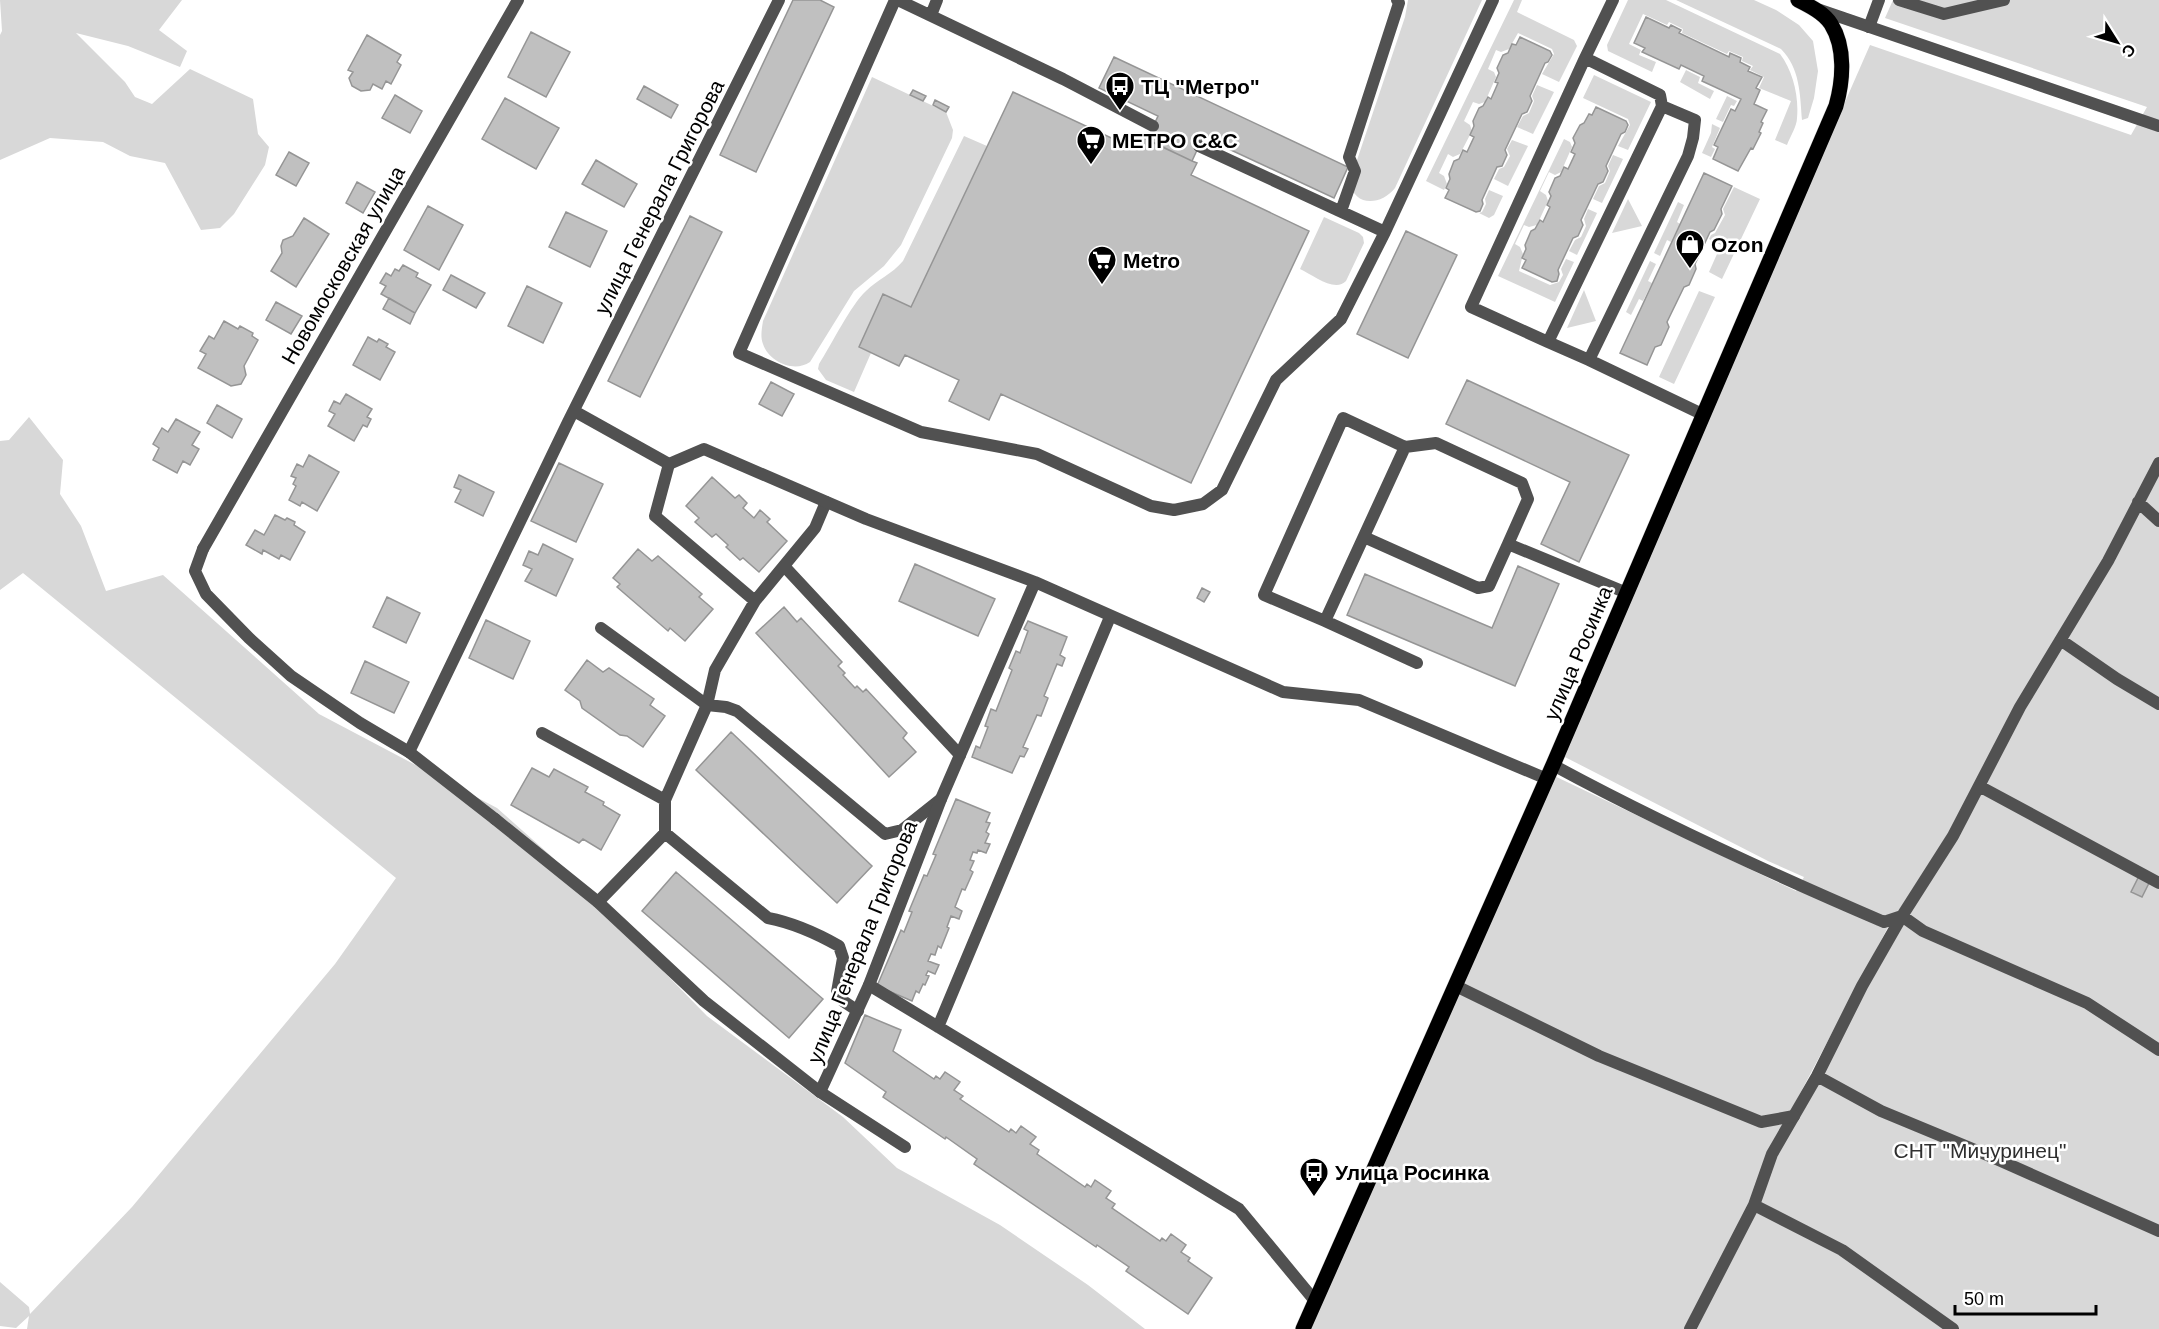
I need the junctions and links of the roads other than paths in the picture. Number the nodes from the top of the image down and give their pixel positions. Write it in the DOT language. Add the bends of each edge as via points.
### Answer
graph roads {
  1 [pos="518,0"];
  2 [pos="779,0"];
  3 [pos="897,0"];
  4 [pos="937,0"];
  5 [pos="1397,0"];
  6 [pos="1493,0"];
  7 [pos="1613,0"];
  8 [pos="1798,0"];
  9 [pos="1880,0"];
  10 [pos="1899,0"];
  11 [pos="2004,0"];
  12 [pos="1814,8"];
  13 [pos="931,15"];
  14 [pos="1869,27"];
  15 [pos="1585,58"];
  16 [pos="1662,106"];
  17 [pos="1153,126"];
  18 [pos="2159,126"];
  19 [pos="1199,146"];
  20 [pos="1341,211"];
  21 [pos="1385,232"];
  22 [pos="1548,342"];
  23 [pos="1589,360"];
  24 [pos="574,411"];
  25 [pos="1704,415"];
  26 [pos="1405,447"];
  27 [pos="2159,463"];
  28 [pos="669,464"];
  29 [pos="826,502"];
  30 [pos="2138,502"];
  31 [pos="2159,521"];
  32 [pos="1364,537"];
  33 [pos="1508,544"];
  34 [pos="784,566"];
  35 [pos="1035,582"];
  36 [pos="1627,593"];
  37 [pos="755,601"];
  38 [pos="1110,617"];
  39 [pos="1325,621"];
  40 [pos="601,628"];
  41 [pos="2062,641"];
  42 [pos="1417,663"];
  43 [pos="2159,704"];
  44 [pos="707,705"];
  45 [pos="542,733"];
  46 [pos="409,752"];
  47 [pos="960,755"];
  48 [pos="1550,772"];
  49 [pos="1979,786"];
  50 [pos="941,799"];
  51 [pos="665,800"];
  52 [pos="665,833"];
  53 [pos="2159,883"];
  54 [pos="598,902"];
  55 [pos="1902,916"];
  56 [pos="869,985"];
  57 [pos="1456,986"];
  58 [pos="858,1011"];
  59 [pos="938,1027"];
  60 [pos="2159,1050"];
  61 [pos="1816,1076"];
  62 [pos="820,1092"];
  63 [pos="1794,1116"];
  64 [pos="905,1147"];
  65 [pos="1754,1205"];
  66 [pos="2159,1231"];
  67 [pos="1315,1301"];
  68 [pos="1303,1329"];
  69 [pos="1690,1329"];
  70 [pos="1953,1329"];
  1 -- 46 [label="street, Новомосковская улица" via="203,549 195,571 206,594 291,676"];
  2 -- 24 [label="street, улица Генерала Григорова"];
  3 -- 13 [label="street"];
  3 -- 21 [label="street" via="739,353 921,432 1037,454 1151,506 1174,510 1203,504 1222,490 1276,380 1341,319"];
  4 -- 13 [label="street"];
  5 -- 20 [label="street" via="1349,157 1355,171"];
  6 -- 21 [label="street"];
  7 -- 15 [label="street"];
  8 -- 12 [label="main road, улица Росинка"];
  9 -- 14 [label="street"];
  10 -- 11 [label="street" via="1944,14"];
  12 -- 14 [label="street"];
  12 -- 25 [label="main road, улица Росинка" via="1831,24 1839,46 1843,70 1836,106"];
  13 -- 17 [label="street"];
  14 -- 18 [label="street"];
  15 -- 16 [label="street" via="1660,95"];
  15 -- 22 [label="street" via="1471,307"];
  16 -- 22 [label="street"];
  16 -- 23 [label="street" via="1695,120 1694,138"];
  19 -- 20 [label="street"];
  20 -- 21 [label="street"];
  22 -- 23 [label="street"];
  23 -- 25 [label="street"];
  24 -- 28 [label="street"];
  24 -- 46 [label="street, улица Генерала Григорова"];
  25 -- 36 [label="main road, улица Росинка"];
  26 -- 32 [label="street"];
  26 -- 33 [label="street" via="1437,443 1522,483 1528,499"];
  26 -- 39 [label="street" via="1343,418 1264,595"];
  27 -- 30 [label="street"];
  28 -- 29 [label="street" via="704,449"];
  28 -- 37 [label="street" via="656,516"];
  29 -- 34 [label="street" via="815,528"];
  29 -- 35 [label="street"];
  30 -- 31 [label="street"];
  30 -- 41 [label="street"];
  32 -- 33 [label="street" via="1478,588 1489,586"];
  32 -- 39 [label="street"];
  33 -- 36 [label="street"];
  34 -- 37 [label="street"];
  34 -- 47 [label="street"];
  35 -- 38 [label="street"];
  35 -- 47 [label="street, улица Генерала Григорова"];
  36 -- 48 [label="main road, улица Росинка"];
  37 -- 44 [label="street" via="715,670"];
  38 -- 48 [label="street" via="1283,692 1359,700"];
  38 -- 59 [label="street"];
  39 -- 42 [label="street"];
  40 -- 44 [label="street"];
  41 -- 43 [label="street"];
  41 -- 49 [label="street" via="2020,707"];
  44 -- 50 [label="street" via="737,711 885,834 902,830"];
  44 -- 51 [label="street"];
  45 -- 51 [label="street"];
  46 -- 54 [label="street, улица Генерала Григорова"];
  47 -- 50 [label="street, улица Генерала Григорова"];
  48 -- 55 [label="street" via="1884,922"];
  48 -- 57 [label="main road, улица Росинка"];
  49 -- 53 [label="street"];
  49 -- 55 [label="street" via="1953,836"];
  50 -- 56 [label="street, улица Генерала Григорова"];
  51 -- 52 [label="street"];
  52 -- 54 [label="street"];
  52 -- 58 [label="street" via="768,918 811,931 839,946 843,958 837,992"];
  54 -- 62 [label="street, улица Генерала Григорова" via="704,1000"];
  55 -- 60 [label="street" via="1923,931 2087,1003"];
  55 -- 61 [label="street"];
  56 -- 58 [label="street, улица Генерала Григорова"];
  56 -- 59 [label="street"];
  57 -- 63 [label="street" via="1599,1056 1761,1122"];
  57 -- 67 [label="main road, улица Росинка"];
  58 -- 62 [label="street, улица Генерала Григорова"];
  59 -- 67 [label="street" via="1239,1209"];
  61 -- 63 [label="street"];
  61 -- 66 [label="street" via="1881,1111"];
  62 -- 64 [label="street"];
  63 -- 65 [label="street" via="1772,1155"];
  65 -- 69 [label="street"];
  65 -- 70 [label="street" via="1842,1250"];
  67 -- 68 [label="main road, улица Росинка"];
}
